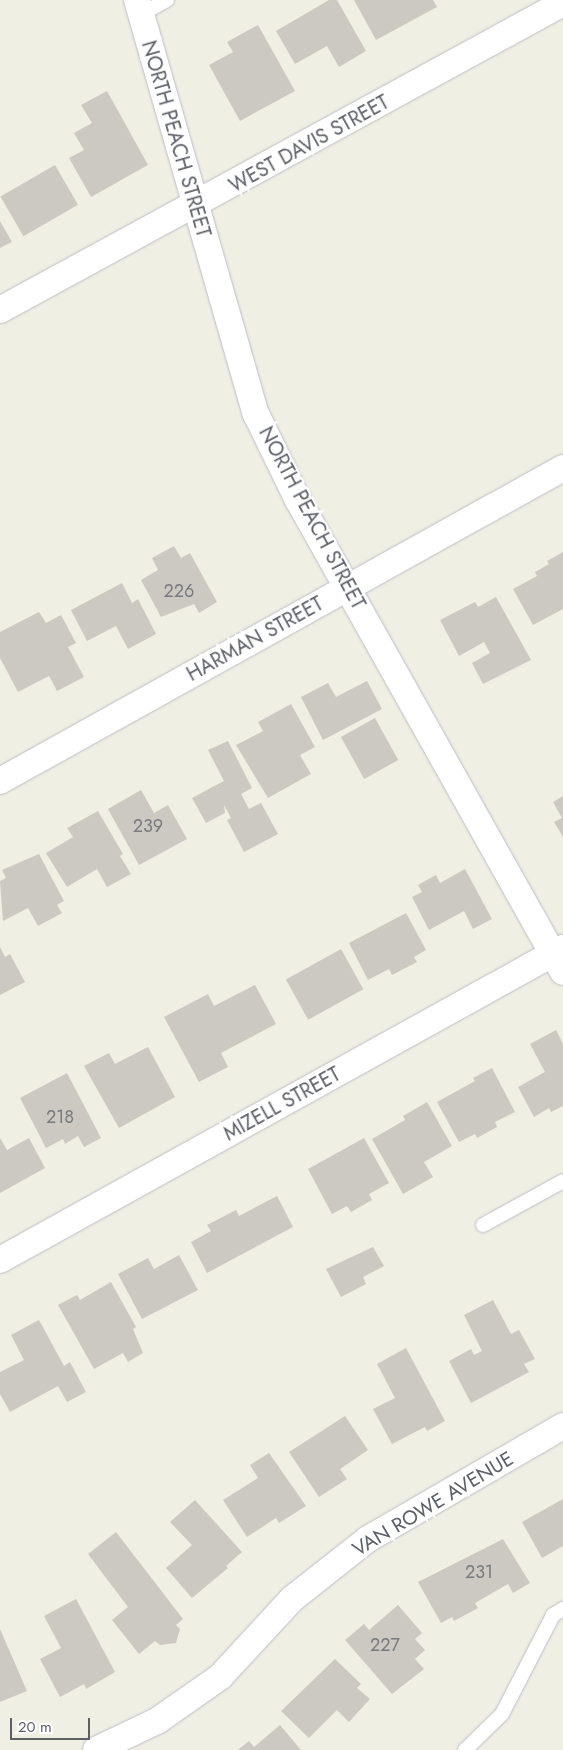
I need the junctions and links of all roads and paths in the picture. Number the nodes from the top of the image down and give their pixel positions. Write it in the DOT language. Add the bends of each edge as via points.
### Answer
graph roads {
  1 [pos="167,0"];
  2 [pos="563,3"];
  3 [pos="138,7"];
  4 [pos="196,206"];
  5 [pos="0,310"];
  6 [pos="563,468"];
  7 [pos="349,588"];
  8 [pos="0,781"];
  9 [pos="559,958"];
  10 [pos="563,1181"];
  11 [pos="483,1225"];
  12 [pos="0,1260"];
  13 [pos="563,1426"];
  14 [pos="563,1609"];
  15 [pos="96,1750"];
  16 [pos="466,1750"];
  1 -- 3 [label="lane"];
  2 -- 4 [label="street, WEST DAVIS STREET"];
  3 -- 4 [label="street, NORTH PEACH STREET"];
  4 -- 5 [label="street, WEST DAVIS STREET"];
  4 -- 7 [label="street, NORTH PEACH STREET" via="256,414 298,500"];
  6 -- 7 [label="street, HARMAN STREET"];
  7 -- 8 [label="street, HARMAN STREET"];
  7 -- 9 [label="street, NORTH PEACH STREET"];
  9 -- 12 [label="street, MIZELL STREET"];
  10 -- 11 [label="lane"];
  13 -- 15 [label="street, VAN ROWE AVENUE" via="368,1539 292,1599 220,1677 158,1721"];
  14 -- 16 [label="lane" via="553,1614 502,1714"];
}
